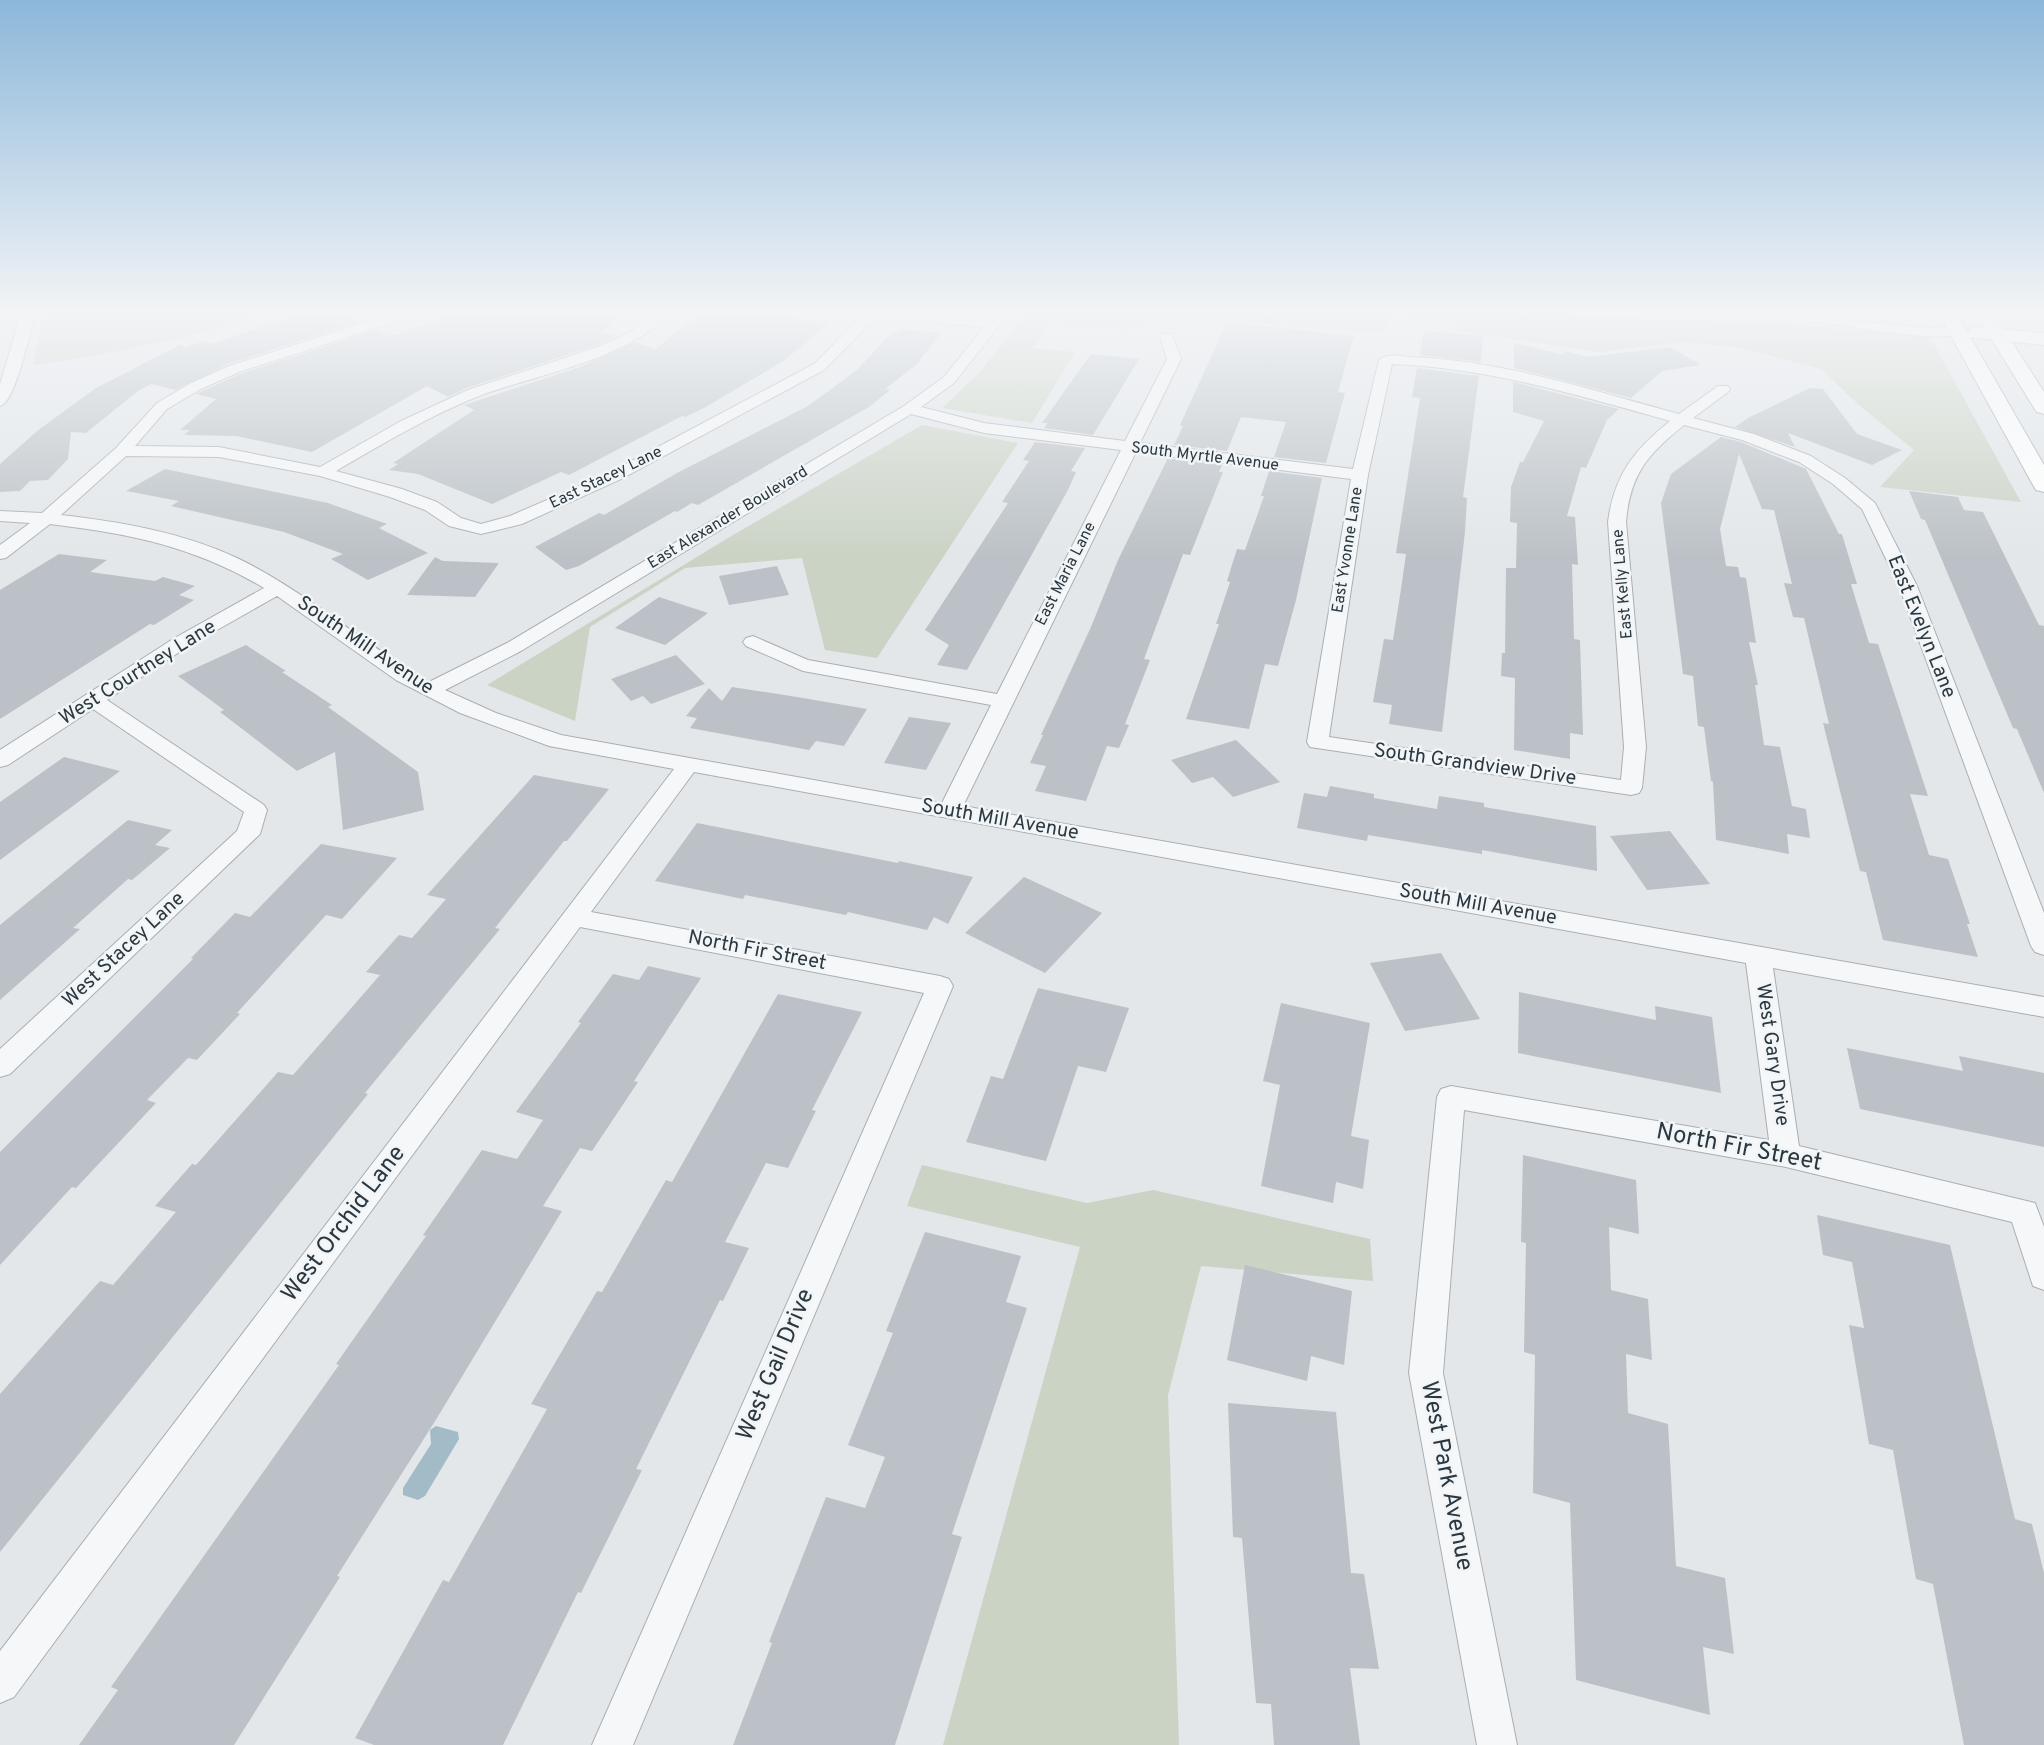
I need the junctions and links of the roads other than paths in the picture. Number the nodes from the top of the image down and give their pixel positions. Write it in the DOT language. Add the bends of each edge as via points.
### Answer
graph roads {
  1 [pos="180,395"];
  2 [pos="468,395"];
  3 [pos="766,395"];
  4 [pos="928,395"];
  5 [pos="1156,395"];
  6 [pos="1378,395"];
  7 [pos="1592,395"];
  8 [pos="1714,395"];
  9 [pos="1997,395"];
  10 [pos="909,409"];
  11 [pos="1680,419"];
  12 [pos="1130,448"];
  13 [pos="122,451"];
  14 [pos="322,472"];
  15 [pos="1360,475"];
  16 [pos="2044,485"];
  17 [pos="0,516"];
  18 [pos="46,519"];
  19 [pos="0,554"];
  20 [pos="278,588"];
  21 [pos="753,642"];
  22 [pos="428,690"];
  23 [pos="94,700"];
  24 [pos="1002,701"];
  25 [pos="1318,742"];
  26 [pos="0,760"];
  27 [pos="688,765"];
  28 [pos="1631,788"];
  29 [pos="949,811"];
  30 [pos="574,917"];
  31 [pos="2044,946"];
  32 [pos="1758,955"];
  33 [pos="940,986"];
  34 [pos="2044,1007"];
  35 [pos="0,1066"];
  36 [pos="1451,1097"];
  37 [pos="1786,1155"];
  38 [pos="2044,1276"];
  39 [pos="0,1683"];
  40 [pos="612,1745"];
  41 [pos="1497,1745"];
  1 -- 13 [label="street" via="162,406"];
  2 -- 14 [label="street" via="406,424"];
  3 -- 14 [label="street, East Stacey Lane" via="615,476 516,520 482,529 455,522 430,506 396,493"];
  4 -- 10 [label="street, East Alexander Boulevard"];
  5 -- 12 [label="street, East Maria Lane"];
  6 -- 15 [label="street, East Yvonne Lane"];
  7 -- 11 [label="street, East Evelyn Lane"];
  8 -- 11 [label="street, East Kelly Lane"];
  9 -- 16 [label="main road"];
  10 -- 12 [label="street, South Myrtle Avenue" via="984,428"];
  10 -- 22 [label="street, East Alexander Boulevard" via="514,647"];
  11 -- 28 [label="street, East Kelly Lane" via="1640,458 1622,488 1617,522 1635,747"];
  11 -- 31 [label="street, East Evelyn Lane" via="1748,437 1805,459 1869,507 1908,586"];
  12 -- 15 [label="street, South Myrtle Avenue"];
  12 -- 24 [label="street, East Maria Lane"];
  13 -- 14 [label="street" via="219,452"];
  13 -- 18 [label="street"];
  15 -- 25 [label="street, East Yvonne Lane"];
  17 -- 18 [label="street, South Mill Avenue"];
  18 -- 19 [label="street"];
  18 -- 20 [label="street, South Mill Avenue" via="115,528 172,541 229,561"];
  20 -- 22 [label="street, South Mill Avenue"];
  20 -- 23 [label="street, West Courtney Lane" via="180,644"];
  21 -- 24 [label="street" via="803,665"];
  22 -- 27 [label="street, South Mill Avenue" via="505,725 557,741"];
  23 -- 26 [label="street, West Courtney Lane"];
  23 -- 35 [label="street, West Stacey Lane" via="256,810 248,834"];
  24 -- 29 [label="street, East Maria Lane"];
  25 -- 28 [label="street, South Grandview Drive"];
  27 -- 29 [label="street, South Mill Avenue"];
  27 -- 30 [label="street, West Orchid Lane"];
  29 -- 32 [label="street, South Mill Avenue"];
  30 -- 33 [label="street, North Fir Street"];
  30 -- 39 [label="street, West Orchid Lane"];
  32 -- 34 [label="street, South Mill Avenue"];
  32 -- 37 [label="street, West Gary Drive"];
  33 -- 40 [label="street, West Gail Drive"];
  36 -- 37 [label="street, North Fir Street"];
  36 -- 41 [label="street, West Park Avenue" via="1426,1373"];
  37 -- 38 [label="street, North Fir Street" via="2024,1212"];
}
